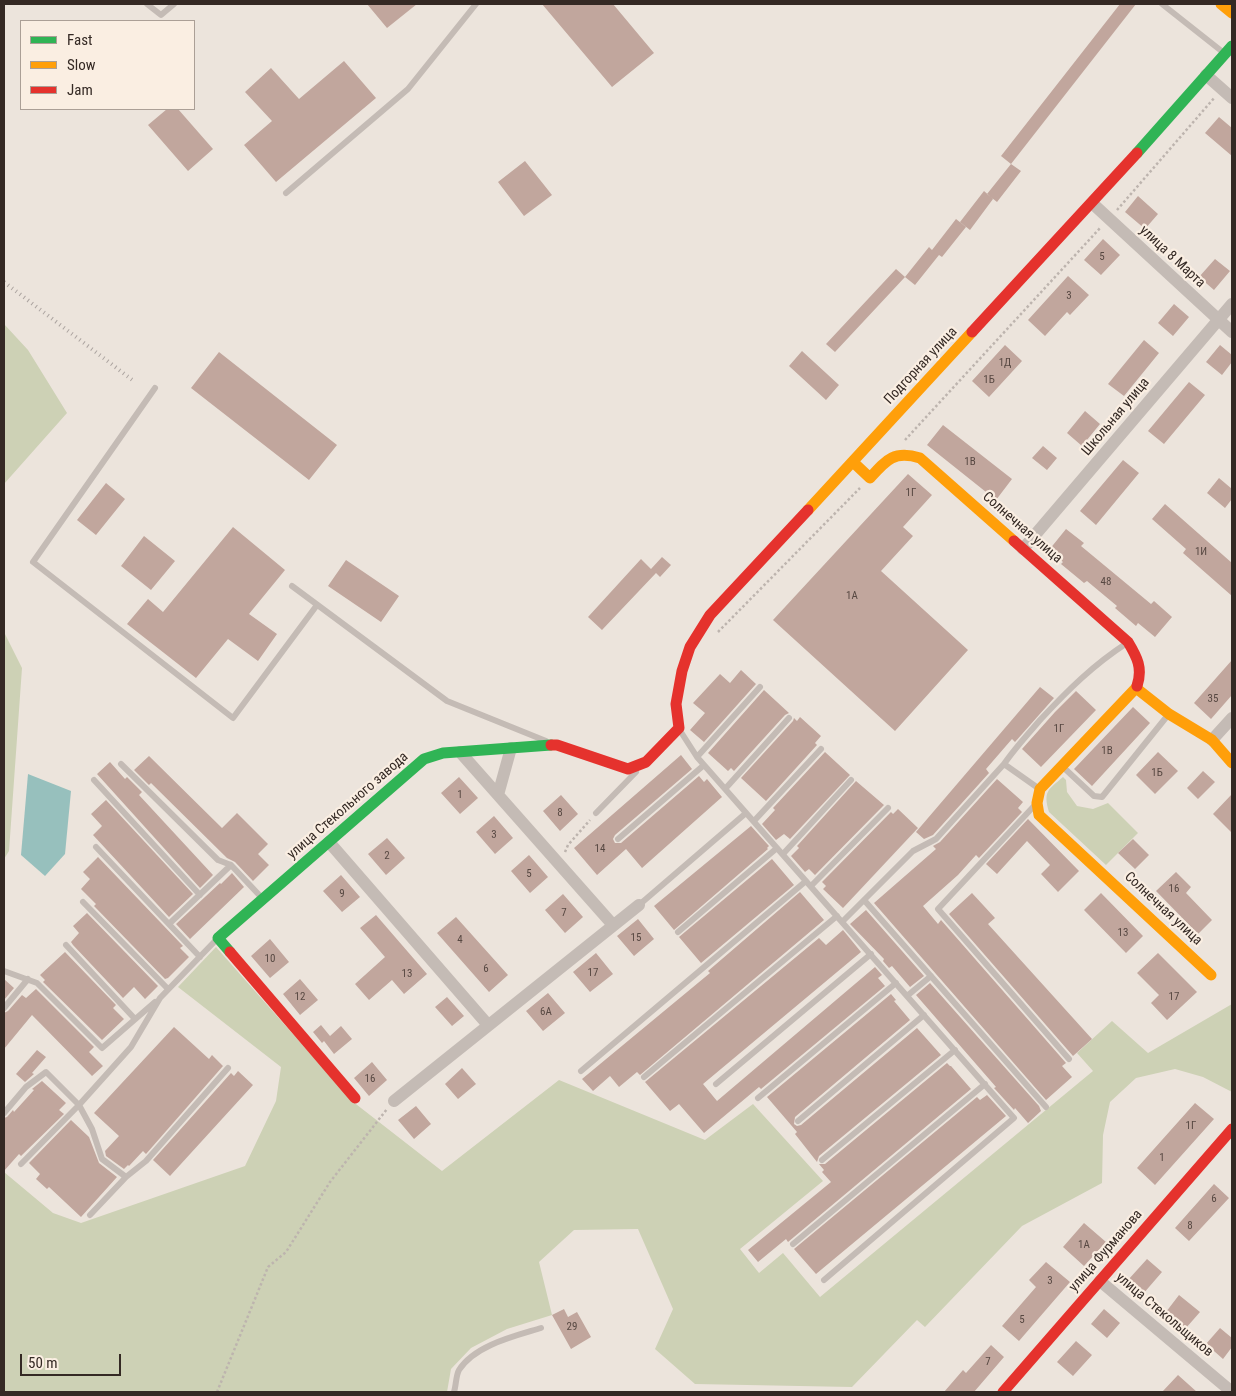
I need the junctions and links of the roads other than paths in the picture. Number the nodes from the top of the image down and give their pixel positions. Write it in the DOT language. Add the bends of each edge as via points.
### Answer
graph roads {
  1 [pos="147,4"];
  2 [pos="174,4"];
  3 [pos="476,4"];
  4 [pos="1162,4"];
  5 [pos="1221,4"];
  6 [pos="1232,13"];
  7 [pos="1229,50"];
  8 [pos="1206,75"];
  9 [pos="1232,98"];
  10 [pos="286,193"];
  11 [pos="1092,203"];
  12 [pos="1232,304"];
  13 [pos="1218,320"];
  14 [pos="1232,332"];
  15 [pos="156,388"];
  16 [pos="853,462"];
  17 [pos="1023,549"];
  18 [pos="292,586"];
  19 [pos="317,605"];
  20 [pos="1128,642"];
  21 [pos="760,687"];
  22 [pos="1136,688"];
  23 [pos="1168,714"];
  24 [pos="789,718"];
  25 [pos="1232,718"];
  26 [pos="679,728"];
  27 [pos="1212,740"];
  28 [pos="556,745"];
  29 [pos="511,748"];
  30 [pos="821,749"];
  31 [pos="460,752"];
  32 [pos="697,758"];
  33 [pos="646,762"];
  34 [pos="1232,763"];
  35 [pos="121,764"];
  36 [pos="1004,764"];
  37 [pos="704,765"];
  38 [pos="1062,766"];
  39 [pos="94,780"];
  40 [pos="851,780"];
  41 [pos="724,789"];
  42 [pos="1040,789"];
  43 [pos="498,795"];
  44 [pos="1037,803"];
  45 [pos="888,808"];
  46 [pos="596,813"];
  47 [pos="746,813"];
  48 [pos="754,821"];
  49 [pos="618,839"];
  50 [pos="329,842"];
  51 [pos="96,847"];
  52 [pos="777,848"];
  53 [pos="783,854"];
  54 [pos="231,865"];
  55 [pos="806,881"];
  56 [pos="811,886"];
  57 [pos="200,895"];
  58 [pos="263,899"];
  59 [pos="864,900"];
  60 [pos="83,902"];
  61 [pos="639,905"];
  62 [pos="840,919"];
  63 [pos="169,924"];
  64 [pos="613,926"];
  65 [pos="678,932"];
  66 [pos="218,938"];
  67 [pos="66,945"];
  68 [pos="870,954"];
  69 [pos="200,957"];
  70 [pos="4,970"];
  71 [pos="1211,975"];
  72 [pos="930,976"];
  73 [pos="28,979"];
  74 [pos="896,983"];
  75 [pos="168,989"];
  76 [pos="907,996"];
  77 [pos="160,998"];
  78 [pos="4,1008"];
  79 [pos="924,1016"];
  80 [pos="135,1019"];
  81 [pos="488,1025"];
  82 [pos="955,1050"];
  83 [pos="1069,1059"];
  84 [pos="228,1068"];
  85 [pos="581,1071"];
  86 [pos="644,1078"];
  87 [pos="716,1084"];
  88 [pos="984,1084"];
  89 [pos="355,1098"];
  90 [pos="758,1098"];
  91 [pos="394,1101"];
  92 [pos="79,1105"];
  93 [pos="1046,1107"];
  94 [pos="4,1113"];
  95 [pos="798,1121"];
  96 [pos="1232,1129"];
  97 [pos="822,1160"];
  98 [pos="21,1164"];
  99 [pos="126,1177"];
  100 [pos="90,1216"];
  101 [pos="793,1244"];
  102 [pos="824,1280"];
  103 [pos="1100,1281"];
  104 [pos="541,1328"];
  105 [pos="1232,1391"];
  106 [pos="454,1392"];
  107 [pos="1002,1392"];
  1 -- 2 [label="lane" via="161,15"];
  3 -- 10 [label="lane" via="408,89"];
  4 -- 7 [label="lane"];
  5 -- 6 [label="street"];
  7 -- 8 [label="street, Подгорная улица"];
  8 -- 9 [label="street"];
  8 -- 11 [label="street, Подгорная улица"];
  11 -- 13 [label="street, улица 8 Марта"];
  11 -- 16 [label="street, Подгорная улица"];
  12 -- 13 [label="street, Школьная улица"];
  13 -- 14 [label="street, улица 8 Марта"];
  13 -- 17 [label="street, Школьная улица"];
  15 -- 19 [label="lane" via="33,562 233,718"];
  16 -- 17 [label="street, Солнечная улица" via="870,478 886,460 898,454 920,458"];
  16 -- 26 [label="street, Подгорная улица" via="710,615 698,632 682,671 676,704"];
  17 -- 20 [label="street, Солнечная улица"];
  18 -- 19 [label="lane"];
  19 -- 28 [label="lane" via="447,701"];
  20 -- 22 [label="street, Солнечная улица" via="1140,661 1141,674"];
  20 -- 36 [label="lane" via="1072,685"];
  21 -- 32 [label="lane"];
  22 -- 23 [label="street"];
  22 -- 38 [label="street"];
  23 -- 27 [label="street"];
  23 -- 38 [label="lane" via="1102,797 1094,796"];
  24 -- 41 [label="lane"];
  25 -- 27 [label="street"];
  26 -- 32 [label="lane"];
  26 -- 33 [label="street"];
  27 -- 34 [label="street"];
  28 -- 29 [label="street, улица Стекольного завода"];
  28 -- 33 [label="street, улица Стекольного завода" via="628,769"];
  29 -- 31 [label="street, улица Стекольного завода"];
  29 -- 43 [label="street"];
  30 -- 48 [label="lane"];
  31 -- 43 [label="street"];
  31 -- 50 [label="street, улица Стекольного завода" via="424,759"];
  32 -- 37 [label="lane"];
  33 -- 46 [label="lane"];
  35 -- 54 [label="lane" via="218,860"];
  36 -- 42 [label="lane"];
  36 -- 59 [label="lane" via="936,839 913,851"];
  37 -- 41 [label="lane"];
  37 -- 49 [label="lane"];
  38 -- 42 [label="street"];
  39 -- 57 [label="lane"];
  40 -- 53 [label="lane"];
  41 -- 47 [label="lane"];
  42 -- 44 [label="street"];
  43 -- 64 [label="street"];
  44 -- 71 [label="street, Солнечная улица" via="1039,814"];
  44 -- 83 [label="lane" via="938,910"];
  45 -- 56 [label="lane"];
  47 -- 48 [label="lane"];
  47 -- 61 [label="lane"];
  48 -- 52 [label="lane"];
  50 -- 58 [label="street, улица Стекольного завода"];
  50 -- 81 [label="street"];
  51 -- 63 [label="lane"];
  52 -- 53 [label="lane"];
  52 -- 65 [label="lane"];
  53 -- 55 [label="lane"];
  54 -- 57 [label="lane"];
  54 -- 58 [label="lane"];
  55 -- 56 [label="lane"];
  55 -- 85 [label="lane"];
  56 -- 62 [label="lane"];
  57 -- 63 [label="lane"];
  58 -- 66 [label="street, улица Стекольного завода"];
  59 -- 62 [label="lane"];
  59 -- 72 [label="lane"];
  60 -- 75 [label="lane"];
  61 -- 64 [label="street"];
  62 -- 68 [label="lane"];
  62 -- 86 [label="lane"];
  63 -- 69 [label="lane"];
  64 -- 81 [label="street"];
  66 -- 69 [label="lane"];
  66 -- 89 [label="street"];
  67 -- 80 [label="lane"];
  68 -- 74 [label="lane"];
  68 -- 87 [label="lane"];
  69 -- 75 [label="lane"];
  70 -- 73 [label="lane"];
  72 -- 76 [label="lane"];
  72 -- 93 [label="lane"];
  73 -- 78 [label="lane"];
  73 -- 80 [label="lane" via="38,982 102,1048"];
  74 -- 76 [label="lane"];
  74 -- 90 [label="lane"];
  75 -- 77 [label="lane"];
  76 -- 79 [label="lane"];
  77 -- 80 [label="lane"];
  77 -- 92 [label="lane" via="131,1047"];
  79 -- 82 [label="lane"];
  79 -- 95 [label="lane"];
  81 -- 91 [label="street"];
  82 -- 88 [label="lane"];
  82 -- 97 [label="lane"];
  84 -- 99 [label="lane" via="146,1161"];
  88 -- 101 [label="lane"];
  88 -- 102 [label="lane" via="1014,1118"];
  92 -- 94 [label="lane" via="46,1072 26,1087"];
  92 -- 98 [label="lane"];
  92 -- 99 [label="lane" via="92,1129 102,1159"];
  96 -- 103 [label="street, улица Фурманова"];
  99 -- 100 [label="lane"];
  103 -- 105 [label="street, улица Стекольщиков"];
  103 -- 107 [label="street, улица Фурманова"];
  104 -- 106 [label="lane" via="503,1340 474,1355 458,1371"];
}
